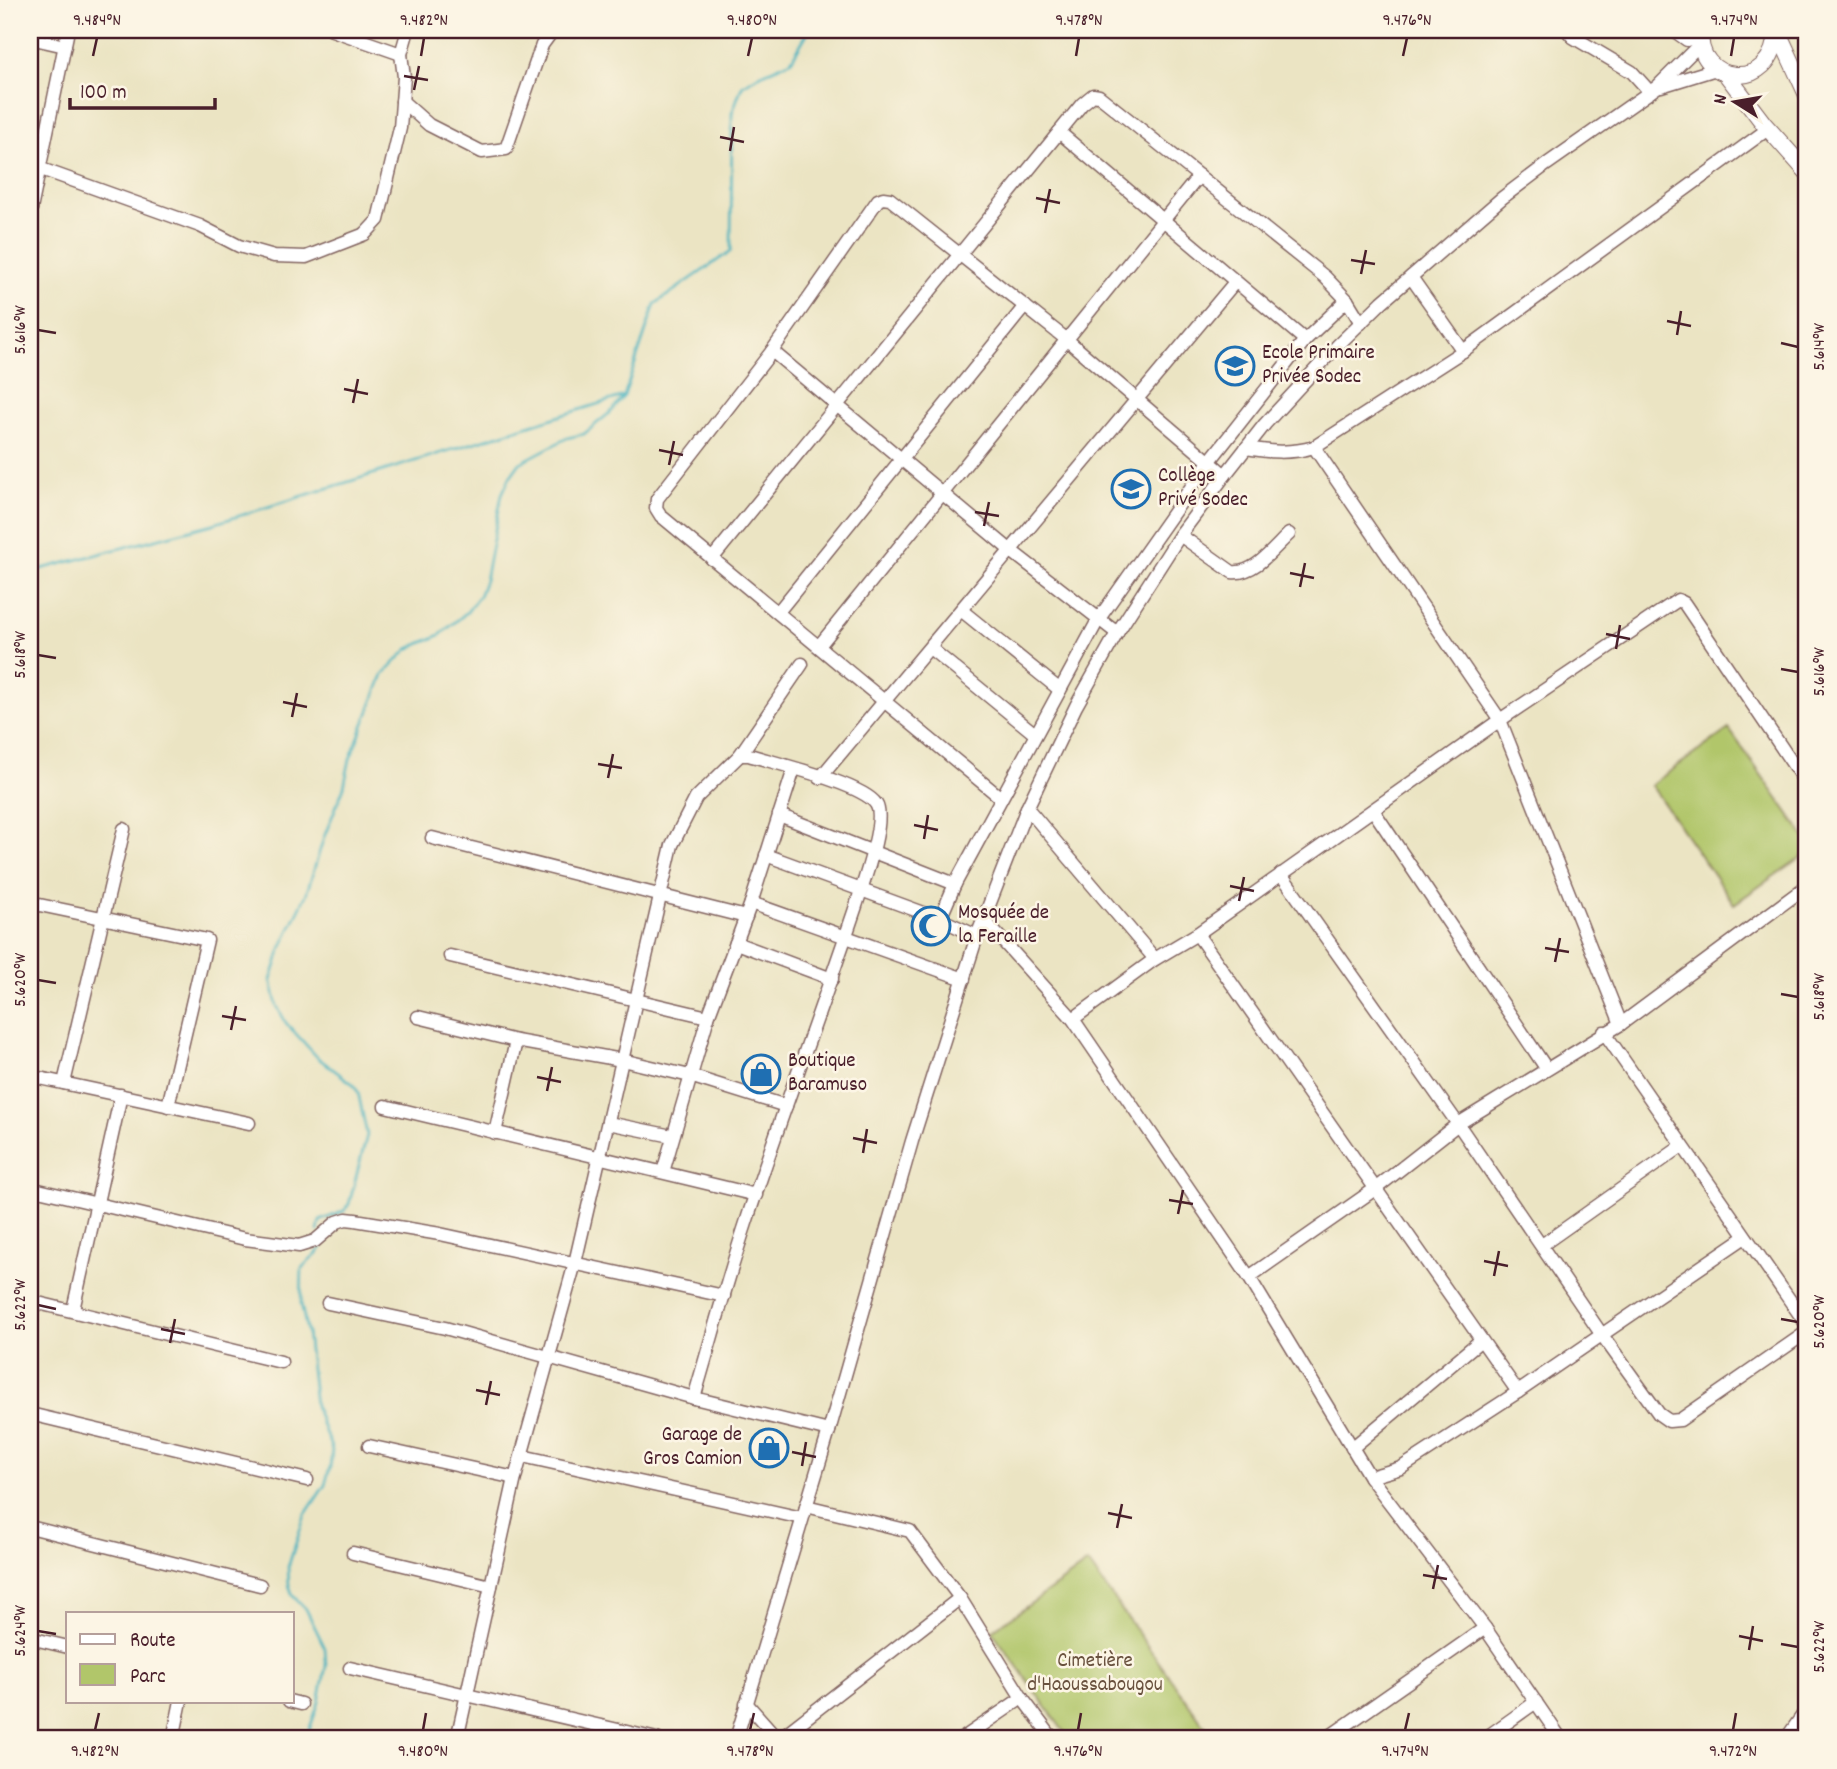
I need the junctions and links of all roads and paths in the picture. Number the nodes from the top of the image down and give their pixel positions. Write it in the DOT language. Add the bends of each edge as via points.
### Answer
graph roads {
  1 [pos="68,30"];
  2 [pos="332,30"];
  3 [pos="408,30"];
  4 [pos="553,30"];
  5 [pos="1567,30"];
  6 [pos="1673,30"];
  7 [pos="1777,30"];
  8 [pos="1700,37"];
  9 [pos="30,38"];
  10 [pos="65,46"];
  11 [pos="401,54"];
  12 [pos="1721,71"];
  13 [pos="1654,90"];
  14 [pos="1807,94"];
  15 [pos="402,101"];
  16 [pos="1768,129"];
  17 [pos="1059,132"];
  18 [pos="34,166"];
  19 [pos="1807,172"];
  20 [pos="1199,176"];
  21 [pos="30,214"];
  22 [pos="1163,220"];
  23 [pos="959,253"];
  24 [pos="1411,276"];
  25 [pos="1235,282"];
  26 [pos="1347,300"];
  27 [pos="1025,306"];
  28 [pos="1361,323"];
  29 [pos="1066,339"];
  30 [pos="1305,340"];
  31 [pos="772,351"];
  32 [pos="1462,351"];
  33 [pos="1138,399"];
  34 [pos="835,405"];
  35 [pos="1314,447"];
  36 [pos="1246,448"];
  37 [pos="902,460"];
  38 [pos="1209,462"];
  39 [pos="1225,475"];
  40 [pos="942,492"];
  41 [pos="1289,534"];
  42 [pos="1180,536"];
  43 [pos="1010,550"];
  44 [pos="712,559"];
  45 [pos="961,610"];
  46 [pos="778,612"];
  47 [pos="1098,620"];
  48 [pos="1117,634"];
  49 [pos="819,646"];
  50 [pos="930,648"];
  51 [pos="802,664"];
  52 [pos="1060,690"];
  53 [pos="886,701"];
  54 [pos="1500,720"];
  55 [pos="1035,734"];
  56 [pos="740,755"];
  57 [pos="794,769"];
  58 [pos="820,778"];
  59 [pos="1807,785"];
  60 [pos="1001,798"];
  61 [pos="1027,808"];
  62 [pos="1373,810"];
  63 [pos="779,815"];
  64 [pos="124,829"];
  65 [pos="432,838"];
  66 [pos="873,851"];
  67 [pos="766,855"];
  68 [pos="1281,874"];
  69 [pos="955,884"];
  70 [pos="1807,886"];
  71 [pos="860,892"];
  72 [pos="659,896"];
  73 [pos="30,902"];
  74 [pos="751,903"];
  75 [pos="105,917"];
  76 [pos="746,917"];
  77 [pos="940,919"];
  78 [pos="983,919"];
  79 [pos="1197,934"];
  80 [pos="846,936"];
  81 [pos="977,936"];
  82 [pos="736,943"];
  83 [pos="450,956"];
  84 [pos="1154,959"];
  85 [pos="832,979"];
  86 [pos="964,979"];
  87 [pos="636,998"];
  88 [pos="418,1017"];
  89 [pos="708,1017"];
  90 [pos="1073,1019"];
  91 [pos="1621,1024"];
  92 [pos="1604,1032"];
  93 [pos="516,1041"];
  94 [pos="622,1060"];
  95 [pos="1546,1068"];
  96 [pos="30,1076"];
  97 [pos="690,1076"];
  98 [pos="64,1083"];
  99 [pos="121,1095"];
  100 [pos="168,1105"];
  101 [pos="385,1106"];
  102 [pos="786,1106"];
  103 [pos="249,1123"];
  104 [pos="608,1123"];
  105 [pos="1458,1124"];
  106 [pos="495,1133"];
  107 [pos="672,1136"];
  108 [pos="1682,1146"];
  109 [pos="599,1159"];
  110 [pos="663,1172"];
  111 [pos="30,1188"];
  112 [pos="1375,1189"];
  113 [pos="756,1195"];
  114 [pos="97,1203"];
  115 [pos="1745,1237"];
  116 [pos="1542,1245"];
  117 [pos="575,1263"];
  118 [pos="1249,1277"];
  119 [pos="724,1296"];
  120 [pos="30,1301"];
  121 [pos="328,1303"];
  122 [pos="73,1310"];
  123 [pos="1807,1325"];
  124 [pos="1807,1332"];
  125 [pos="1602,1335"];
  126 [pos="1481,1340"];
  127 [pos="549,1359"];
  128 [pos="281,1362"];
  129 [pos="1518,1392"];
  130 [pos="694,1398"];
  131 [pos="30,1414"];
  132 [pos="829,1431"];
  133 [pos="369,1446"];
  134 [pos="1352,1448"];
  135 [pos="522,1456"];
  136 [pos="1370,1477"];
  137 [pos="515,1478"];
  138 [pos="307,1480"];
  139 [pos="804,1512"];
  140 [pos="30,1527"];
  141 [pos="353,1553"];
  142 [pos="260,1585"];
  143 [pos="491,1586"];
  144 [pos="960,1598"];
  145 [pos="1485,1628"];
  146 [pos="30,1638"];
  147 [pos="66,1647"];
  148 [pos="350,1668"];
  149 [pos="466,1695"];
  150 [pos="1022,1698"];
  151 [pos="181,1702"];
  152 [pos="1535,1702"];
  153 [pos="746,1703"];
  154 [pos="1807,1709"];
  155 [pos="173,1739"];
  156 [pos="457,1739"];
  157 [pos="657,1739"];
  158 [pos="736,1739"];
  159 [pos="778,1739"];
  160 [pos="962,1739"];
  161 [pos="1053,1739"];
  162 [pos="1326,1739"];
  163 [pos="1484,1739"];
  164 [pos="1561,1739"];
  165 [pos="1786,1739"];
  1 -- 10 [label="street"];
  2 -- 11 [label="street"];
  3 -- 11 [label="street"];
  4 -- 15 [label="street" via="542,45 506,149 482,152 429,125"];
  5 -- 13 [label="street"];
  6 -- 8 [label="street" via="1686,40"];
  7 -- 12 [label="main road" via="1773,53 1757,71 1742,76"];
  7 -- 14 [label="main road"];
  8 -- 12 [label="main road" via="1706,58"];
  8 -- 13 [label="street"];
  9 -- 10 [label="street"];
  10 -- 18 [label="street"];
  11 -- 15 [label="street"];
  12 -- 13 [label="street"];
  12 -- 16 [label="main road"];
  13 -- 24 [label="street" via="1502,198"];
  15 -- 18 [label="street" via="378,220 365,234 306,257 274,256 239,246 200,226"];
  16 -- 19 [label="main road"];
  16 -- 32 [label="street"];
  17 -- 20 [label="street" via="1088,98 1099,96"];
  17 -- 22 [label="street"];
  17 -- 23 [label="street"];
  18 -- 21 [label="street"];
  20 -- 22 [label="street"];
  20 -- 26 [label="street" via="1325,277"];
  22 -- 25 [label="street"];
  22 -- 29 [label="street"];
  23 -- 27 [label="street"];
  23 -- 31 [label="street" via="890,199 878,200"];
  23 -- 34 [label="street"];
  24 -- 28 [label="street"];
  24 -- 32 [label="street"];
  25 -- 30 [label="street"];
  25 -- 33 [label="street"];
  26 -- 28 [label="street"];
  26 -- 30 [label="street"];
  27 -- 29 [label="street"];
  27 -- 37 [label="street"];
  28 -- 36 [label="street" via="1300,384"];
  29 -- 33 [label="street"];
  29 -- 40 [label="street"];
  30 -- 38 [label="street"];
  31 -- 34 [label="street"];
  31 -- 44 [label="street" via="657,499 661,516"];
  32 -- 35 [label="street"];
  33 -- 38 [label="street"];
  33 -- 43 [label="street"];
  34 -- 37 [label="street"];
  34 -- 44 [label="street"];
  35 -- 36 [label="street" via="1296,453"];
  35 -- 54 [label="street"];
  36 -- 39 [label="street"];
  37 -- 40 [label="street"];
  37 -- 46 [label="street"];
  38 -- 39 [label="street"];
  38 -- 47 [label="street"];
  39 -- 42 [label="street"];
  40 -- 43 [label="street"];
  40 -- 49 [label="street"];
  41 -- 42 [label="street" via="1241,573 1232,572"];
  42 -- 48 [label="street"];
  43 -- 45 [label="street"];
  43 -- 47 [label="street"];
  44 -- 46 [label="street"];
  45 -- 50 [label="street"];
  45 -- 52 [label="street"];
  46 -- 49 [label="street"];
  47 -- 48 [label="street"];
  47 -- 52 [label="street"];
  48 -- 61 [label="street"];
  49 -- 53 [label="street"];
  50 -- 53 [label="street"];
  50 -- 55 [label="street"];
  51 -- 56 [label="street"];
  52 -- 55 [label="street"];
  53 -- 58 [label="street"];
  53 -- 60 [label="street"];
  54 -- 59 [label="street" via="1678,600"];
  54 -- 62 [label="street"];
  54 -- 91 [label="street"];
  55 -- 60 [label="street"];
  56 -- 57 [label="street"];
  56 -- 72 [label="street" via="696,798 672,845"];
  57 -- 58 [label="street"];
  57 -- 63 [label="street"];
  58 -- 66 [label="street" via="860,791 876,804 880,812"];
  60 -- 69 [label="street"];
  61 -- 78 [label="street"];
  61 -- 84 [label="street"];
  62 -- 68 [label="street"];
  62 -- 95 [label="street"];
  63 -- 66 [label="street"];
  63 -- 67 [label="street"];
  64 -- 75 [label="street"];
  65 -- 72 [label="street"];
  66 -- 69 [label="street"];
  66 -- 71 [label="street"];
  67 -- 71 [label="street"];
  67 -- 74 [label="street"];
  68 -- 79 [label="street"];
  68 -- 105 [label="street"];
  69 -- 77 [label="street"];
  70 -- 91 [label="street"];
  71 -- 77 [label="street"];
  71 -- 80 [label="street"];
  72 -- 76 [label="street"];
  72 -- 87 [label="street"];
  73 -- 75 [label="street"];
  74 -- 76 [label="street"];
  74 -- 80 [label="street"];
  75 -- 98 [label="street"];
  75 -- 100 [label="street" via="207,940"];
  76 -- 82 [label="street"];
  77 -- 81 [label="street"];
  78 -- 81 [label="street"];
  78 -- 90 [label="street"];
  79 -- 84 [label="street"];
  79 -- 112 [label="street"];
  80 -- 85 [label="street"];
  80 -- 86 [label="street"];
  81 -- 86 [label="street"];
  82 -- 85 [label="street"];
  82 -- 89 [label="street"];
  83 -- 87 [label="street"];
  84 -- 90 [label="street"];
  85 -- 102 [label="street"];
  86 -- 132 [label="street"];
  87 -- 89 [label="street"];
  87 -- 94 [label="street"];
  88 -- 93 [label="street"];
  89 -- 97 [label="street"];
  90 -- 118 [label="street"];
  91 -- 92 [label="street"];
  92 -- 95 [label="street"];
  92 -- 108 [label="street"];
  93 -- 94 [label="street"];
  93 -- 106 [label="street"];
  94 -- 97 [label="street"];
  94 -- 104 [label="street"];
  95 -- 105 [label="street"];
  96 -- 98 [label="street"];
  97 -- 102 [label="street"];
  97 -- 107 [label="street"];
  98 -- 99 [label="street"];
  99 -- 100 [label="street"];
  99 -- 114 [label="street"];
  100 -- 103 [label="street"];
  101 -- 106 [label="street"];
  102 -- 113 [label="street"];
  104 -- 107 [label="street"];
  104 -- 109 [label="street"];
  105 -- 112 [label="street"];
  105 -- 116 [label="street"];
  106 -- 109 [label="street"];
  107 -- 110 [label="street"];
  108 -- 115 [label="street"];
  108 -- 116 [label="street"];
  109 -- 110 [label="street"];
  109 -- 117 [label="street"];
  110 -- 113 [label="street"];
  111 -- 114 [label="street"];
  112 -- 118 [label="street"];
  112 -- 126 [label="street"];
  113 -- 119 [label="street"];
  114 -- 117 [label="street" via="245,1239 299,1246 315,1241 346,1219"];
  114 -- 122 [label="street"];
  115 -- 123 [label="street"];
  115 -- 125 [label="street"];
  116 -- 125 [label="street"];
  117 -- 119 [label="street"];
  117 -- 127 [label="street"];
  118 -- 134 [label="street"];
  119 -- 130 [label="street"];
  120 -- 122 [label="street"];
  121 -- 127 [label="street" via="445,1328"];
  122 -- 128 [label="street"];
  124 -- 125 [label="street" via="1680,1420 1669,1421 1659,1414"];
  125 -- 129 [label="street"];
  126 -- 129 [label="street"];
  126 -- 134 [label="street"];
  127 -- 130 [label="street"];
  127 -- 135 [label="street"];
  129 -- 136 [label="street" via="1401,1468"];
  130 -- 132 [label="street"];
  131 -- 138 [label="street"];
  132 -- 139 [label="street"];
  133 -- 137 [label="street"];
  134 -- 136 [label="street"];
  135 -- 137 [label="street"];
  135 -- 139 [label="street"];
  136 -- 145 [label="street"];
  137 -- 143 [label="street"];
  139 -- 144 [label="street" via="910,1531"];
  139 -- 153 [label="street"];
  140 -- 142 [label="street"];
  141 -- 143 [label="street"];
  143 -- 149 [label="street"];
  144 -- 150 [label="street"];
  144 -- 159 [label="street"];
  145 -- 152 [label="street"];
  145 -- 162 [label="street"];
  146 -- 147 [label="street"];
  148 -- 149 [label="street"];
  149 -- 156 [label="street"];
  149 -- 157 [label="street"];
  150 -- 160 [label="street"];
  150 -- 161 [label="street"];
  151 -- 155 [label="street"];
  152 -- 163 [label="street"];
  152 -- 164 [label="street"];
  153 -- 158 [label="street"];
  153 -- 159 [label="street"];
  154 -- 165 [label="street"];
}
